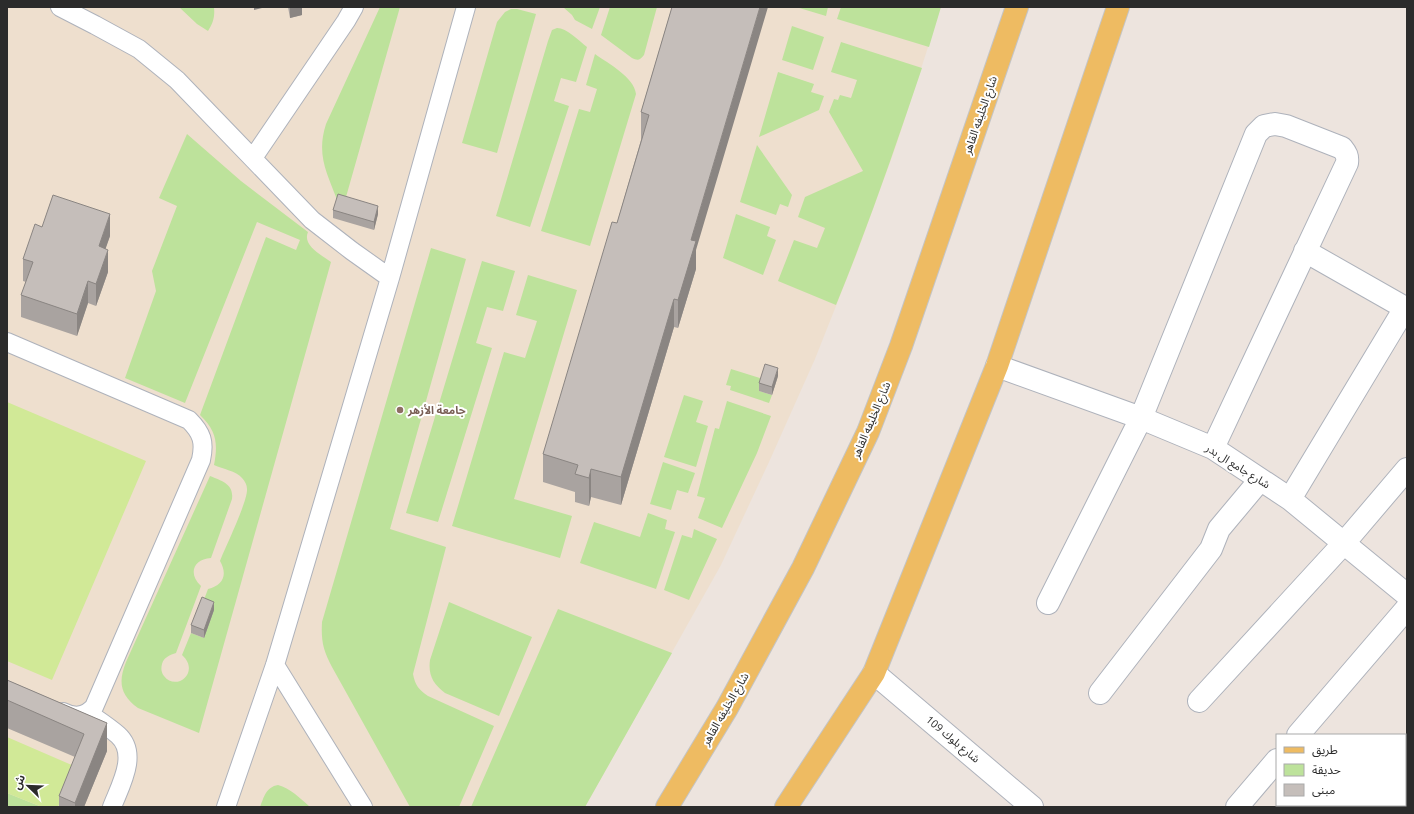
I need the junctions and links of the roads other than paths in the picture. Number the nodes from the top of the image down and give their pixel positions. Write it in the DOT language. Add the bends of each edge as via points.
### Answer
graph roads {
  1 [pos="60,7"];
  2 [pos="354,7"];
  3 [pos="466,7"];
  4 [pos="1016,7"];
  5 [pos="1118,7"];
  6 [pos="253,158"];
  7 [pos="1305,251"];
  8 [pos="390,278"];
  9 [pos="1406,309"];
  10 [pos="7,342"];
  11 [pos="997,366"];
  12 [pos="1141,418"];
  13 [pos="1213,448"];
  14 [pos="1407,469"];
  15 [pos="1260,480"];
  16 [pos="1290,499"];
  17 [pos="1344,543"];
  18 [pos="1407,595"];
  19 [pos="1048,604"];
  20 [pos="1407,608"];
  21 [pos="275,665"];
  22 [pos="874,673"];
  23 [pos="1100,693"];
  24 [pos="1199,701"];
  25 [pos="47,706"];
  26 [pos="88,713"];
  27 [pos="1299,734"];
  28 [pos="1276,761"];
  29 [pos="112,807"];
  30 [pos="226,807"];
  31 [pos="363,807"];
  32 [pos="667,807"];
  33 [pos="786,807"];
  34 [pos="1032,807"];
  35 [pos="1237,807"];
  1 -- 6 [label="lane" via="139,49 177,80"];
  2 -- 6 [label="lane"];
  3 -- 8 [label="lane"];
  4 -- 32 [label="main road, شارع الخليفه القاهر" via="901,346 868,432 803,568 727,708"];
  5 -- 11 [label="main road"];
  6 -- 8 [label="lane" via="312,220"];
  7 -- 9 [label="street"];
  7 -- 12 [label="street" via="1348,158 1342,148 1286,126 1264,126 1256,134"];
  7 -- 13 [label="street"];
  8 -- 21 [label="lane"];
  9 -- 16 [label="street"];
  10 -- 26 [label="lane" via="189,420 202,438 201,460 94,707"];
  11 -- 12 [label="street, شارع جامع ال بدر"];
  11 -- 22 [label="main road"];
  12 -- 13 [label="street, شارع جامع ال بدر"];
  12 -- 19 [label="street"];
  13 -- 15 [label="street, شارع جامع ال بدر"];
  14 -- 17 [label="street"];
  15 -- 16 [label="street, شارع جامع ال بدر"];
  15 -- 23 [label="street" via="1224,523 1211,549"];
  16 -- 17 [label="street, شارع جامع ال بدر"];
  17 -- 18 [label="street, شارع جامع ال بدر"];
  17 -- 24 [label="street"];
  20 -- 27 [label="street"];
  21 -- 30 [label="lane"];
  21 -- 31 [label="lane"];
  22 -- 33 [label="main road"];
  22 -- 34 [label="street, شارع بلوك 109"];
  25 -- 26 [label="lane" via="74,717"];
  26 -- 29 [label="lane" via="119,736 127,753 126,772"];
  28 -- 35 [label="street"];
}
